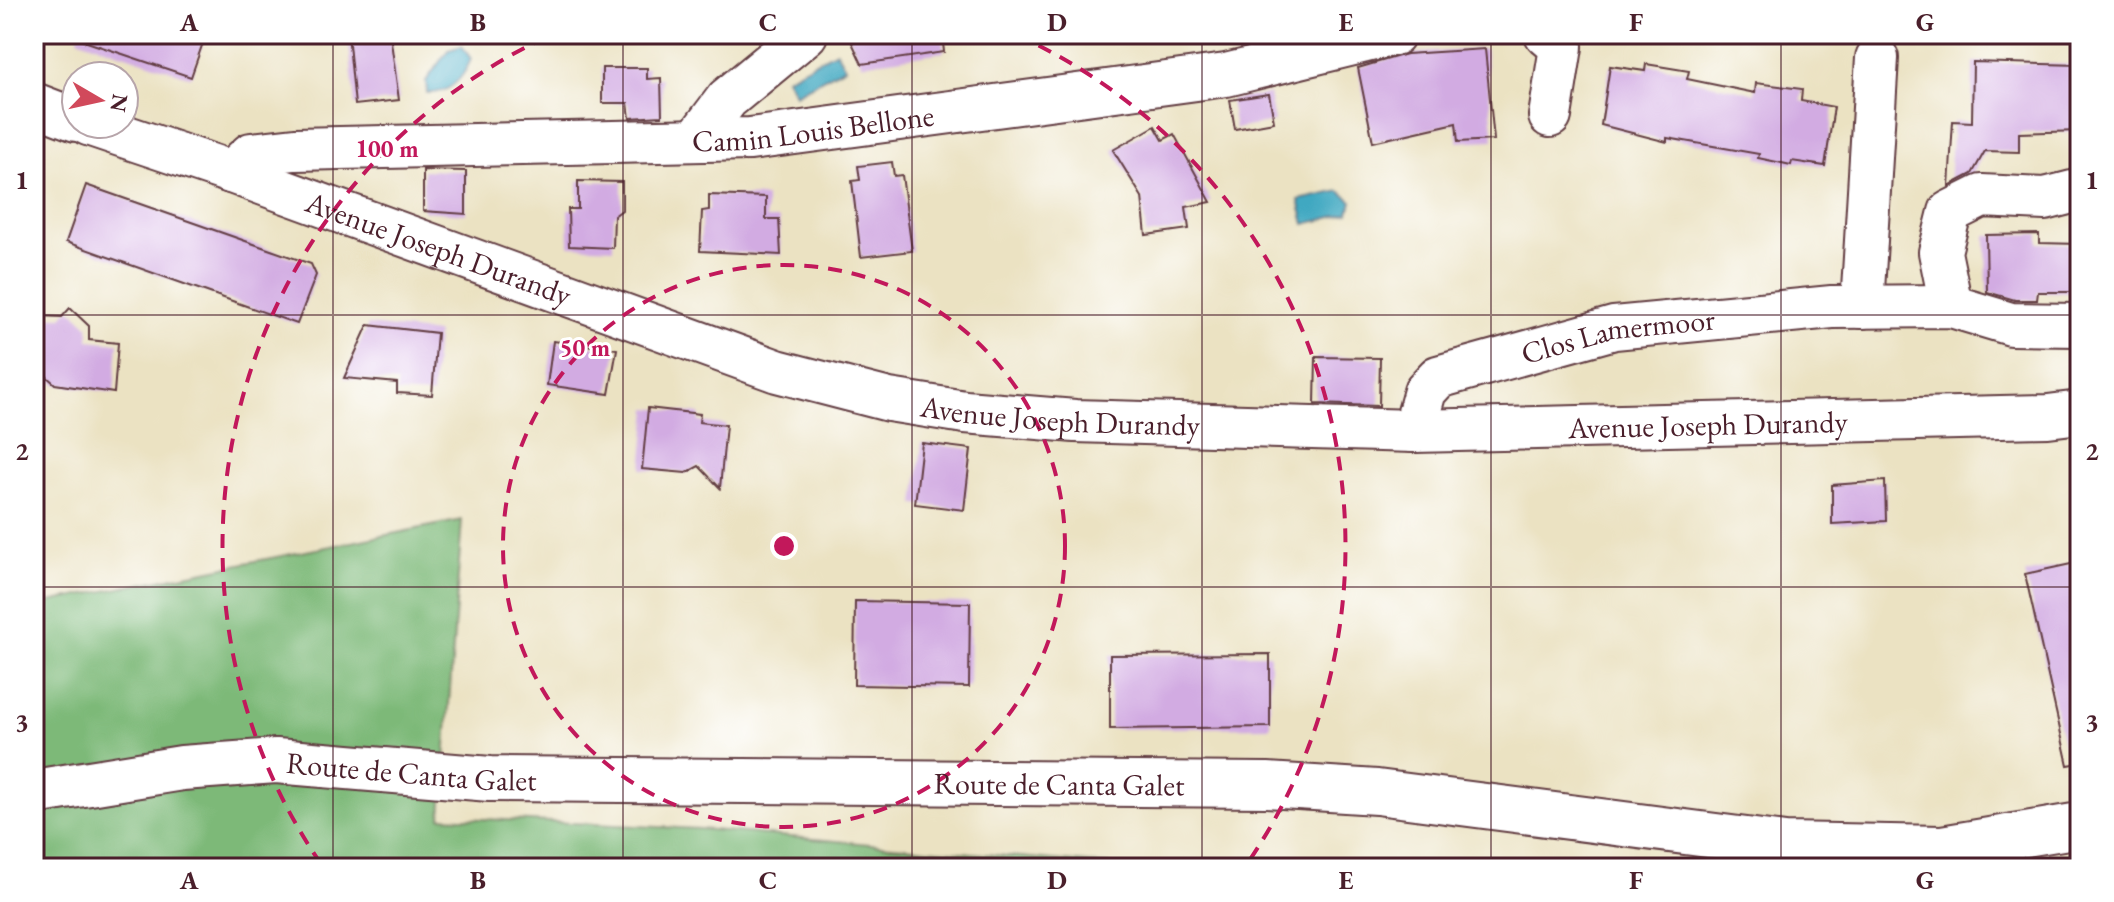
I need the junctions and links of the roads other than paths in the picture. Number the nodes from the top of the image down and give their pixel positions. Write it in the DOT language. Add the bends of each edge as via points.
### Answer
graph roads {
  1 [pos="806,34"];
  2 [pos="1394,34"];
  3 [pos="1546,34"];
  4 [pos="1877,58"];
  5 [pos="34,104"];
  6 [pos="60,114"];
  7 [pos="1550,116"];
  8 [pos="136,140"];
  9 [pos="696,140"];
  10 [pos="231,172"];
  11 [pos="2080,190"];
  12 [pos="1951,306"];
  13 [pos="1862,307"];
  14 [pos="2080,325"];
  15 [pos="2080,412"];
  16 [pos="1414,431"];
  17 [pos="34,792"];
  18 [pos="2080,825"];
  1 -- 9 [label="street" via="727,99"];
  2 -- 9 [label="street, Camin Louis Bellone" via="1226,75 750,139"];
  3 -- 7 [label="street" via="1561,47"];
  4 -- 13 [label="street"];
  5 -- 6 [label="street"];
  8 -- 10 [label="street, Avenue Joseph Durandy"];
  9 -- 10 [label="street, Camin Louis Bellone" via="295,149 251,154"];
  10 -- 16 [label="street, Avenue Joseph Durandy" via="777,371 889,400 1075,421"];
  11 -- 12 [label="street" via="2045,199 1982,196 1950,212 1940,252"];
  12 -- 13 [label="street, Clos Lamermoor"];
  12 -- 14 [label="street, Clos Lamermoor" via="2011,324"];
  13 -- 16 [label="street, Clos Lamermoor" via="1614,328 1460,368 1438,377 1425,391"];
  15 -- 16 [label="street, Avenue Joseph Durandy"];
  17 -- 18 [label="main road, Route de Canta Galet" via="182,768 276,761 490,779 1267,785 1406,796 1785,845 1866,849 1942,848"];
}
